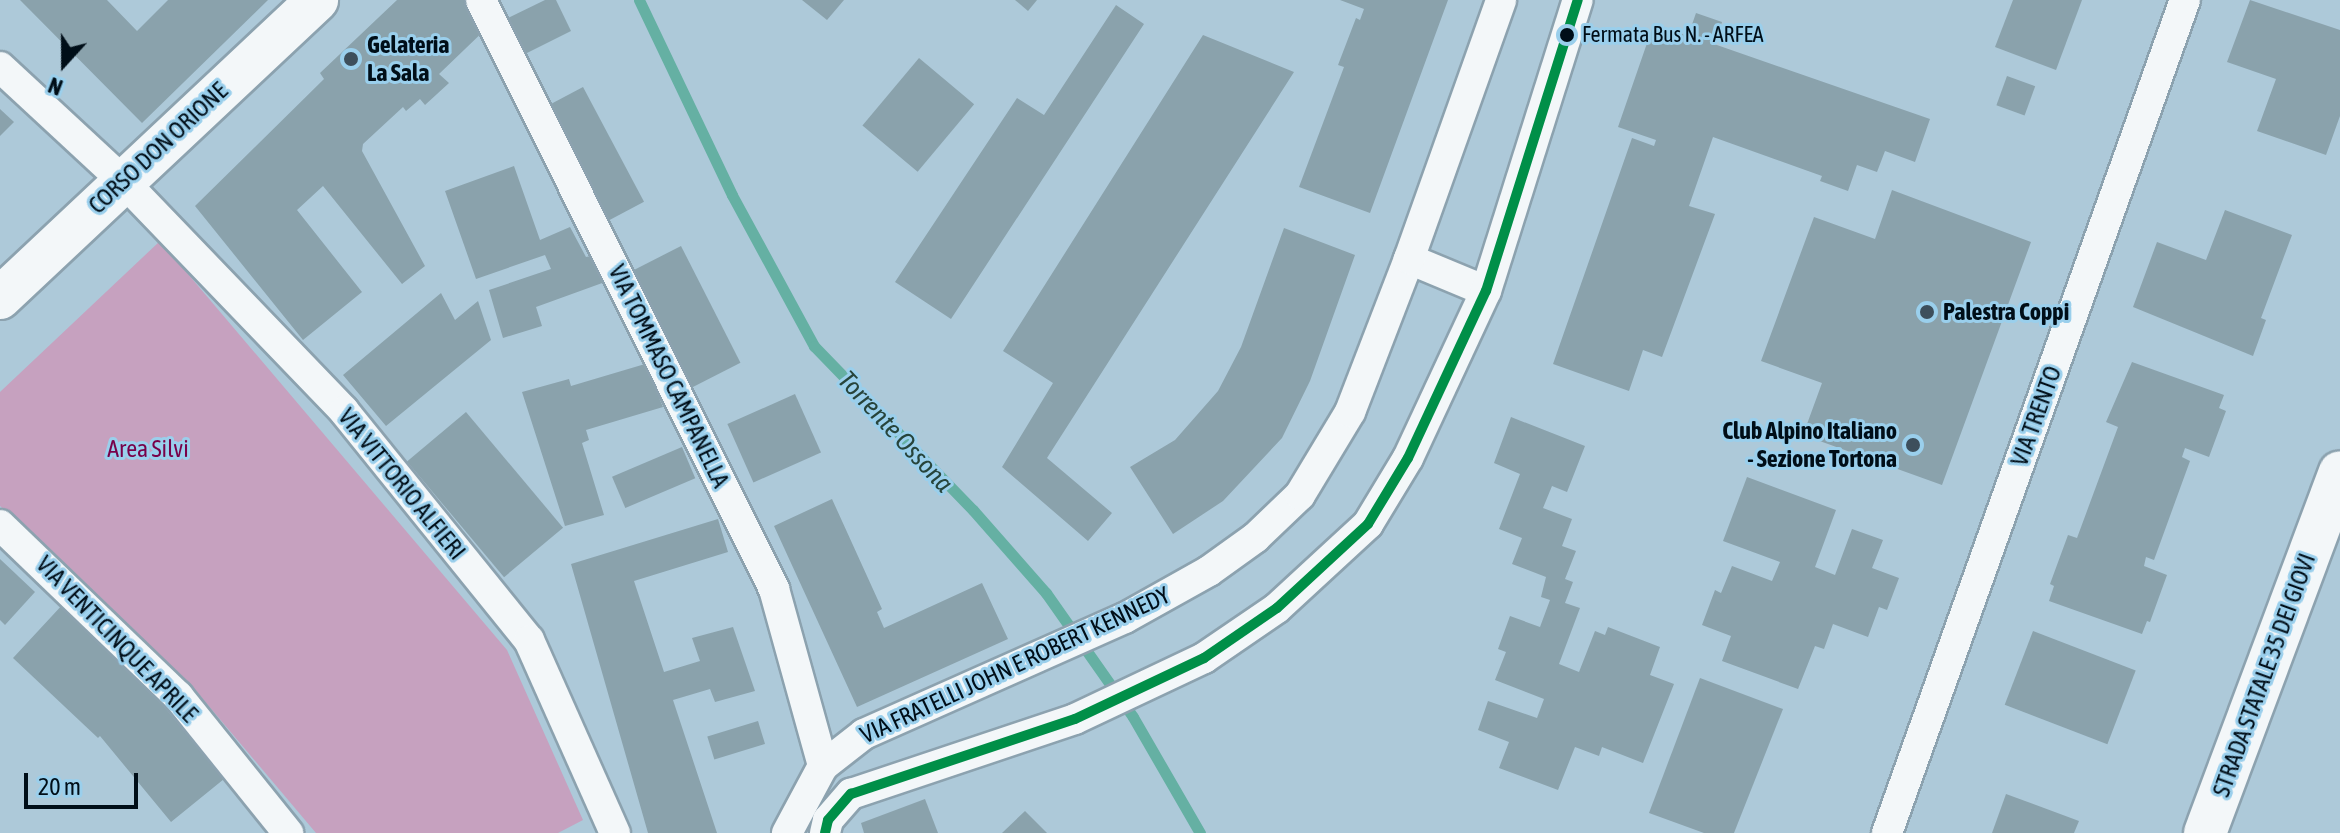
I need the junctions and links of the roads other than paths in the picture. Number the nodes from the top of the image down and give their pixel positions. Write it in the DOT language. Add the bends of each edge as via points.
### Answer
graph roads {
  1 [pos="317,0"];
  2 [pos="481,0"];
  3 [pos="1501,0"];
  4 [pos="1578,0"];
  5 [pos="2185,0"];
  6 [pos="0,67"];
  7 [pos="122,180"];
  8 [pos="1409,259"];
  9 [pos="1486,291"];
  10 [pos="0,298"];
  11 [pos="2340,472"];
  12 [pos="0,525"];
  13 [pos="823,766"];
  14 [pos="288,833"];
  15 [pos="615,833"];
  16 [pos="787,833"];
  17 [pos="825,833"];
  18 [pos="1887,833"];
  19 [pos="2205,833"];
  1 -- 7 [label="street, CORSO DON ORIONE"];
  2 -- 13 [label="street, VIA TOMMASO CAMPANELLA" via="774,589"];
  3 -- 8 [label="street, VIA FRATELLI JOHN E ROBERT KENNEDY"];
  4 -- 9 [label="street, VIA FRATELLI JOHN E ROBERT KENNEDY"];
  5 -- 18 [label="street, VIA TRENTO"];
  6 -- 7 [label="street, VIA VITTORIO ALFIERI"];
  7 -- 10 [label="street, CORSO DON ORIONE"];
  7 -- 15 [label="street, VIA VITTORIO ALFIERI" via="344,411 529,640"];
  8 -- 9 [label="street"];
  8 -- 13 [label="street, VIA FRATELLI JOHN E ROBERT KENNEDY" via="1350,412 1300,495 1255,538 1125,618 864,734"];
  9 -- 17 [label="street, VIA FRATELLI JOHN E ROBERT KENNEDY" via="1408,458 1368,524 1243,634 1168,678 1075,719 851,794 828,820"];
  11 -- 19 [label="street, STRADA STATALE 35 DEI GIOVI"];
  12 -- 14 [label="street, VIA VENTICINQUE APRILE" via="178,696"];
  13 -- 16 [label="street, VIA FRATELLI JOHN E ROBERT KENNEDY"];
}
